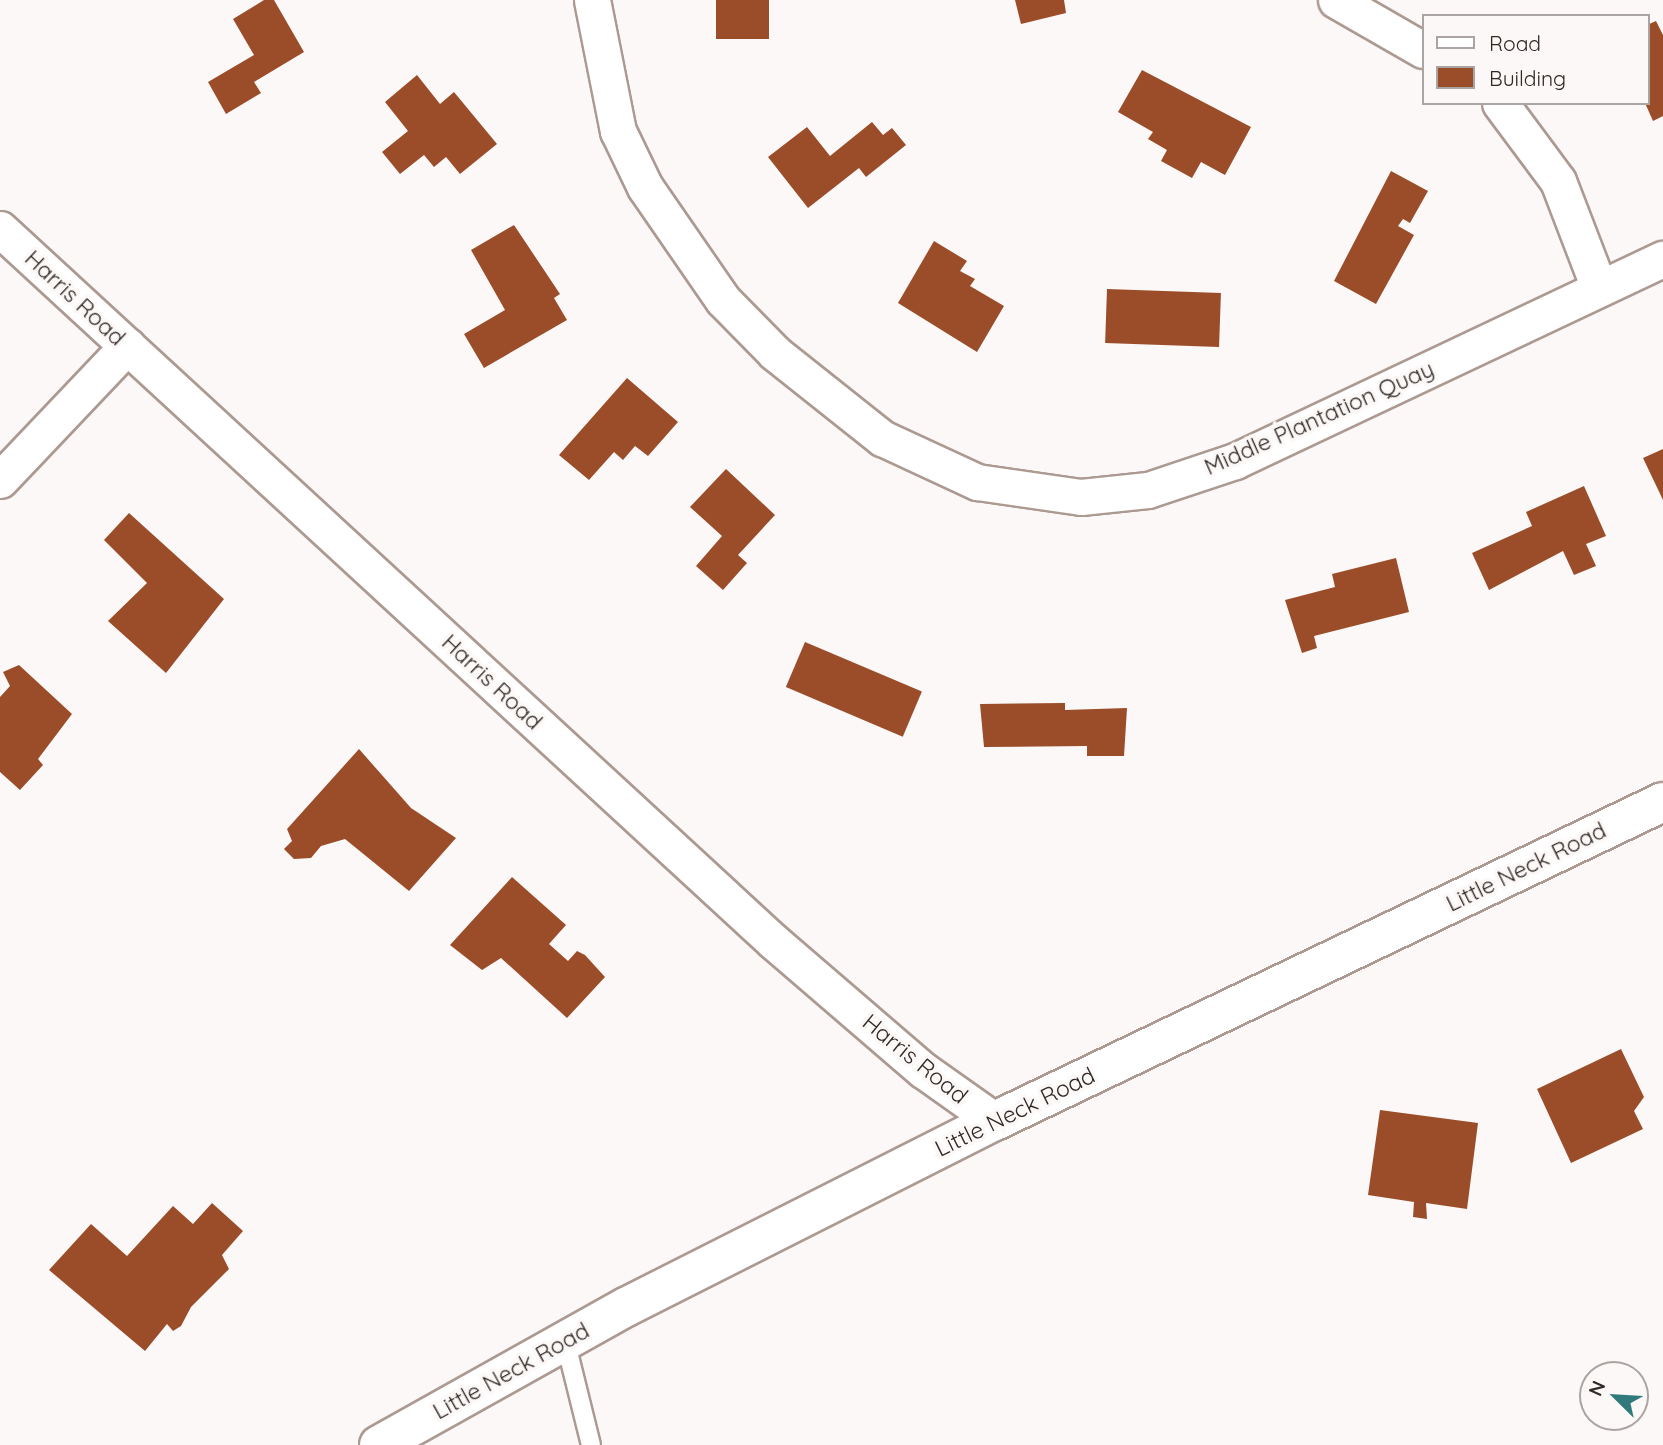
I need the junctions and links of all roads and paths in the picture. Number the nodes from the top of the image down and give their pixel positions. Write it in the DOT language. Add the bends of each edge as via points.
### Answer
graph roads {
  1 [pos="592,0"];
  2 [pos="1336,0"];
  3 [pos="1422,49"];
  4 [pos="1501,105"];
  5 [pos="0,229"];
  6 [pos="1663,260"];
  7 [pos="1600,288"];
  8 [pos="127,346"];
  9 [pos="0,480"];
  10 [pos="1663,802"];
  11 [pos="995,1121"];
  12 [pos="565,1340"];
  13 [pos="393,1441"];
  14 [pos="591,1445"];
  1 -- 7 [label="street, Middle Plantation Quay" via="618,131 685,252 723,300 775,353 882,438 977,482 1081,497 1148,490 1236,461"];
  2 -- 3 [label="street"];
  4 -- 7 [label="street" via="1558,181"];
  5 -- 8 [label="street, Harris Road"];
  6 -- 7 [label="street, Middle Plantation Quay"];
  8 -- 9 [label="street"];
  8 -- 11 [label="street, Harris Road" via="774,942 923,1070"];
  10 -- 11 [label="street, Little Neck Road"];
  11 -- 12 [label="street, Little Neck Road"];
  12 -- 13 [label="street, Little Neck Road"];
  12 -- 14 [label="lane"];
}
